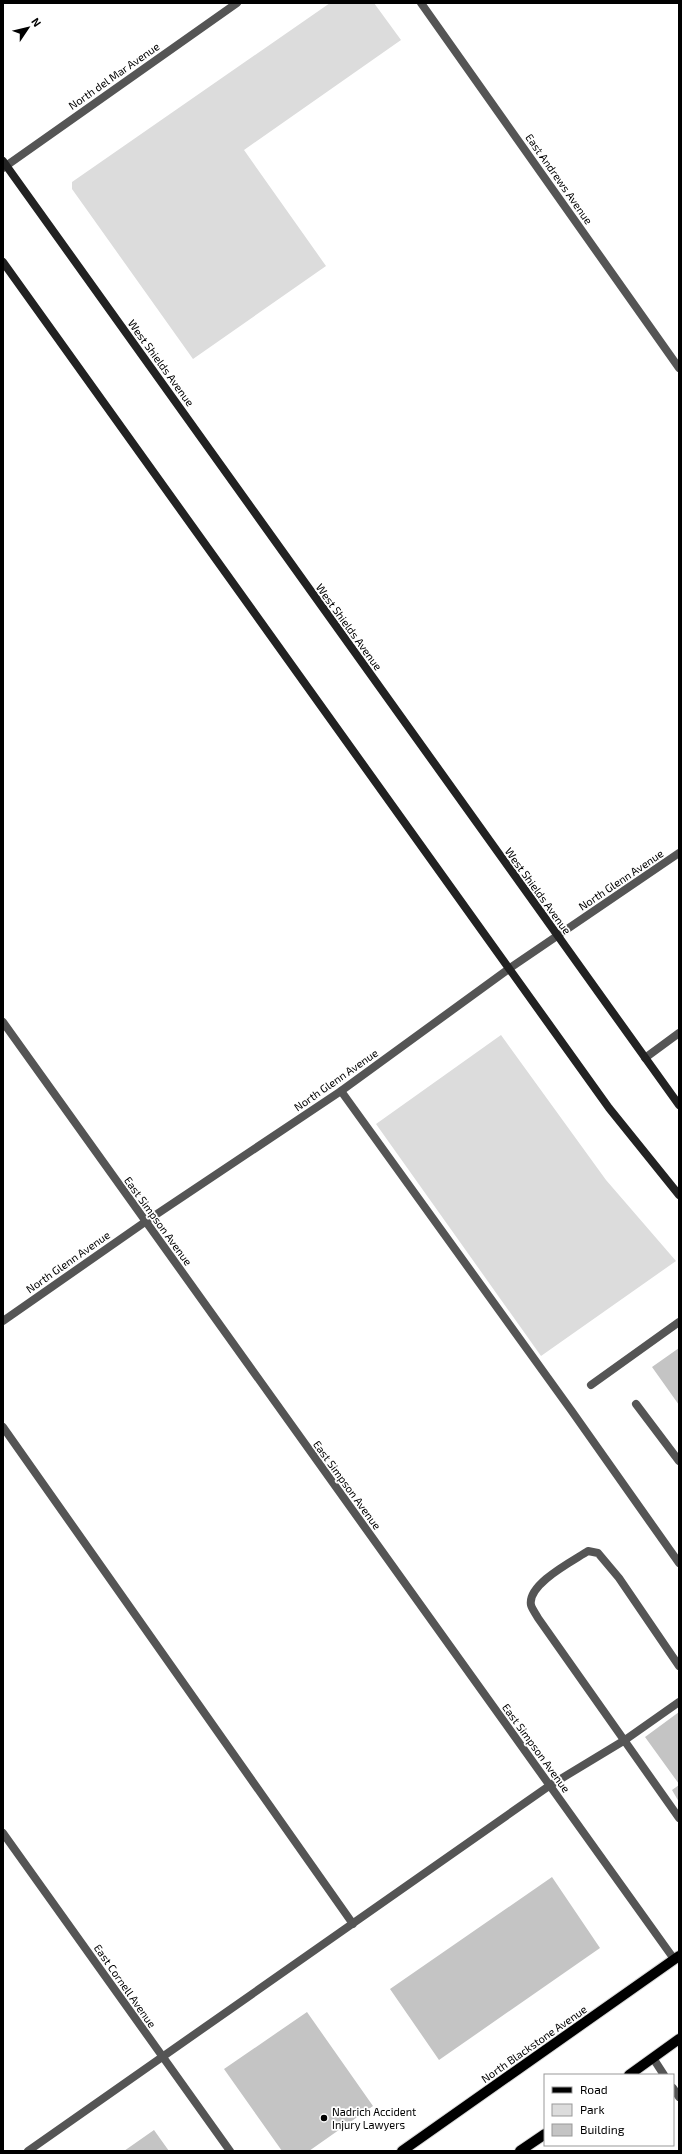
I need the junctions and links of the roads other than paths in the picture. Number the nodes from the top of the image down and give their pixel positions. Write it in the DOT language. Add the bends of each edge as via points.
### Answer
graph roads {
  1 [pos="237,3"];
  2 [pos="421,3"];
  3 [pos="4,165"];
  4 [pos="3,262"];
  5 [pos="679,368"];
  6 [pos="679,854"];
  7 [pos="557,937"];
  8 [pos="510,968"];
  9 [pos="3,1022"];
  10 [pos="679,1033"];
  11 [pos="645,1058"];
  12 [pos="341,1091"];
  13 [pos="679,1105"];
  14 [pos="679,1195"];
  15 [pos="145,1222"];
  16 [pos="3,1321"];
  17 [pos="679,1322"];
  18 [pos="591,1385"];
  19 [pos="636,1404"];
  20 [pos="3,1427"];
  21 [pos="679,1461"];
  22 [pos="679,1563"];
  23 [pos="679,1666"];
  24 [pos="679,1702"];
  25 [pos="625,1740"];
  26 [pos="549,1786"];
  27 [pos="679,1818"];
  28 [pos="3,1832"];
  29 [pos="353,1924"];
  30 [pos="677,1958"];
  31 [pos="679,2039"];
  32 [pos="162,2057"];
  33 [pos="653,2058"];
  34 [pos="629,2074"];
  35 [pos="663,2074"];
  36 [pos="544,2135"];
  37 [pos="28,2151"];
  38 [pos="230,2151"];
  39 [pos="402,2151"];
  40 [pos="520,2151"];
  1 -- 3 [label="street, North del Mar Avenue"];
  2 -- 5 [label="street, East Andrews Avenue"];
  3 -- 7 [label="main road, West Shields Avenue"];
  4 -- 8 [label="main road"];
  6 -- 7 [label="street, North Glenn Avenue"];
  7 -- 8 [label="street, North Glenn Avenue"];
  7 -- 11 [label="main road, West Shields Avenue"];
  8 -- 12 [label="street, North Glenn Avenue"];
  8 -- 14 [label="main road" via="609,1108"];
  9 -- 15 [label="street, East Simpson Avenue"];
  10 -- 11 [label="street"];
  11 -- 13 [label="main road, West Shields Avenue"];
  12 -- 15 [label="street, North Glenn Avenue"];
  12 -- 22 [label="street"];
  15 -- 16 [label="street, North Glenn Avenue"];
  15 -- 26 [label="street, East Simpson Avenue"];
  17 -- 18 [label="street"];
  19 -- 21 [label="street"];
  20 -- 29 [label="street"];
  23 -- 25 [label="street" via="619,1578 598,1553 588,1551 538,1585 532,1593 531,1605 538,1618"];
  24 -- 25 [label="street"];
  25 -- 26 [label="street"];
  25 -- 27 [label="street"];
  26 -- 29 [label="street"];
  26 -- 30 [label="street, East Simpson Avenue"];
  28 -- 32 [label="street, East Cornell Avenue"];
  29 -- 32 [label="street"];
  30 -- 39 [label="main road, North Blackstone Avenue"];
  31 -- 33 [label="main road"];
  32 -- 37 [label="street"];
  32 -- 38 [label="street, East Cornell Avenue"];
  33 -- 34 [label="main road"];
  33 -- 35 [label="street"];
  36 -- 40 [label="main road"];
}
